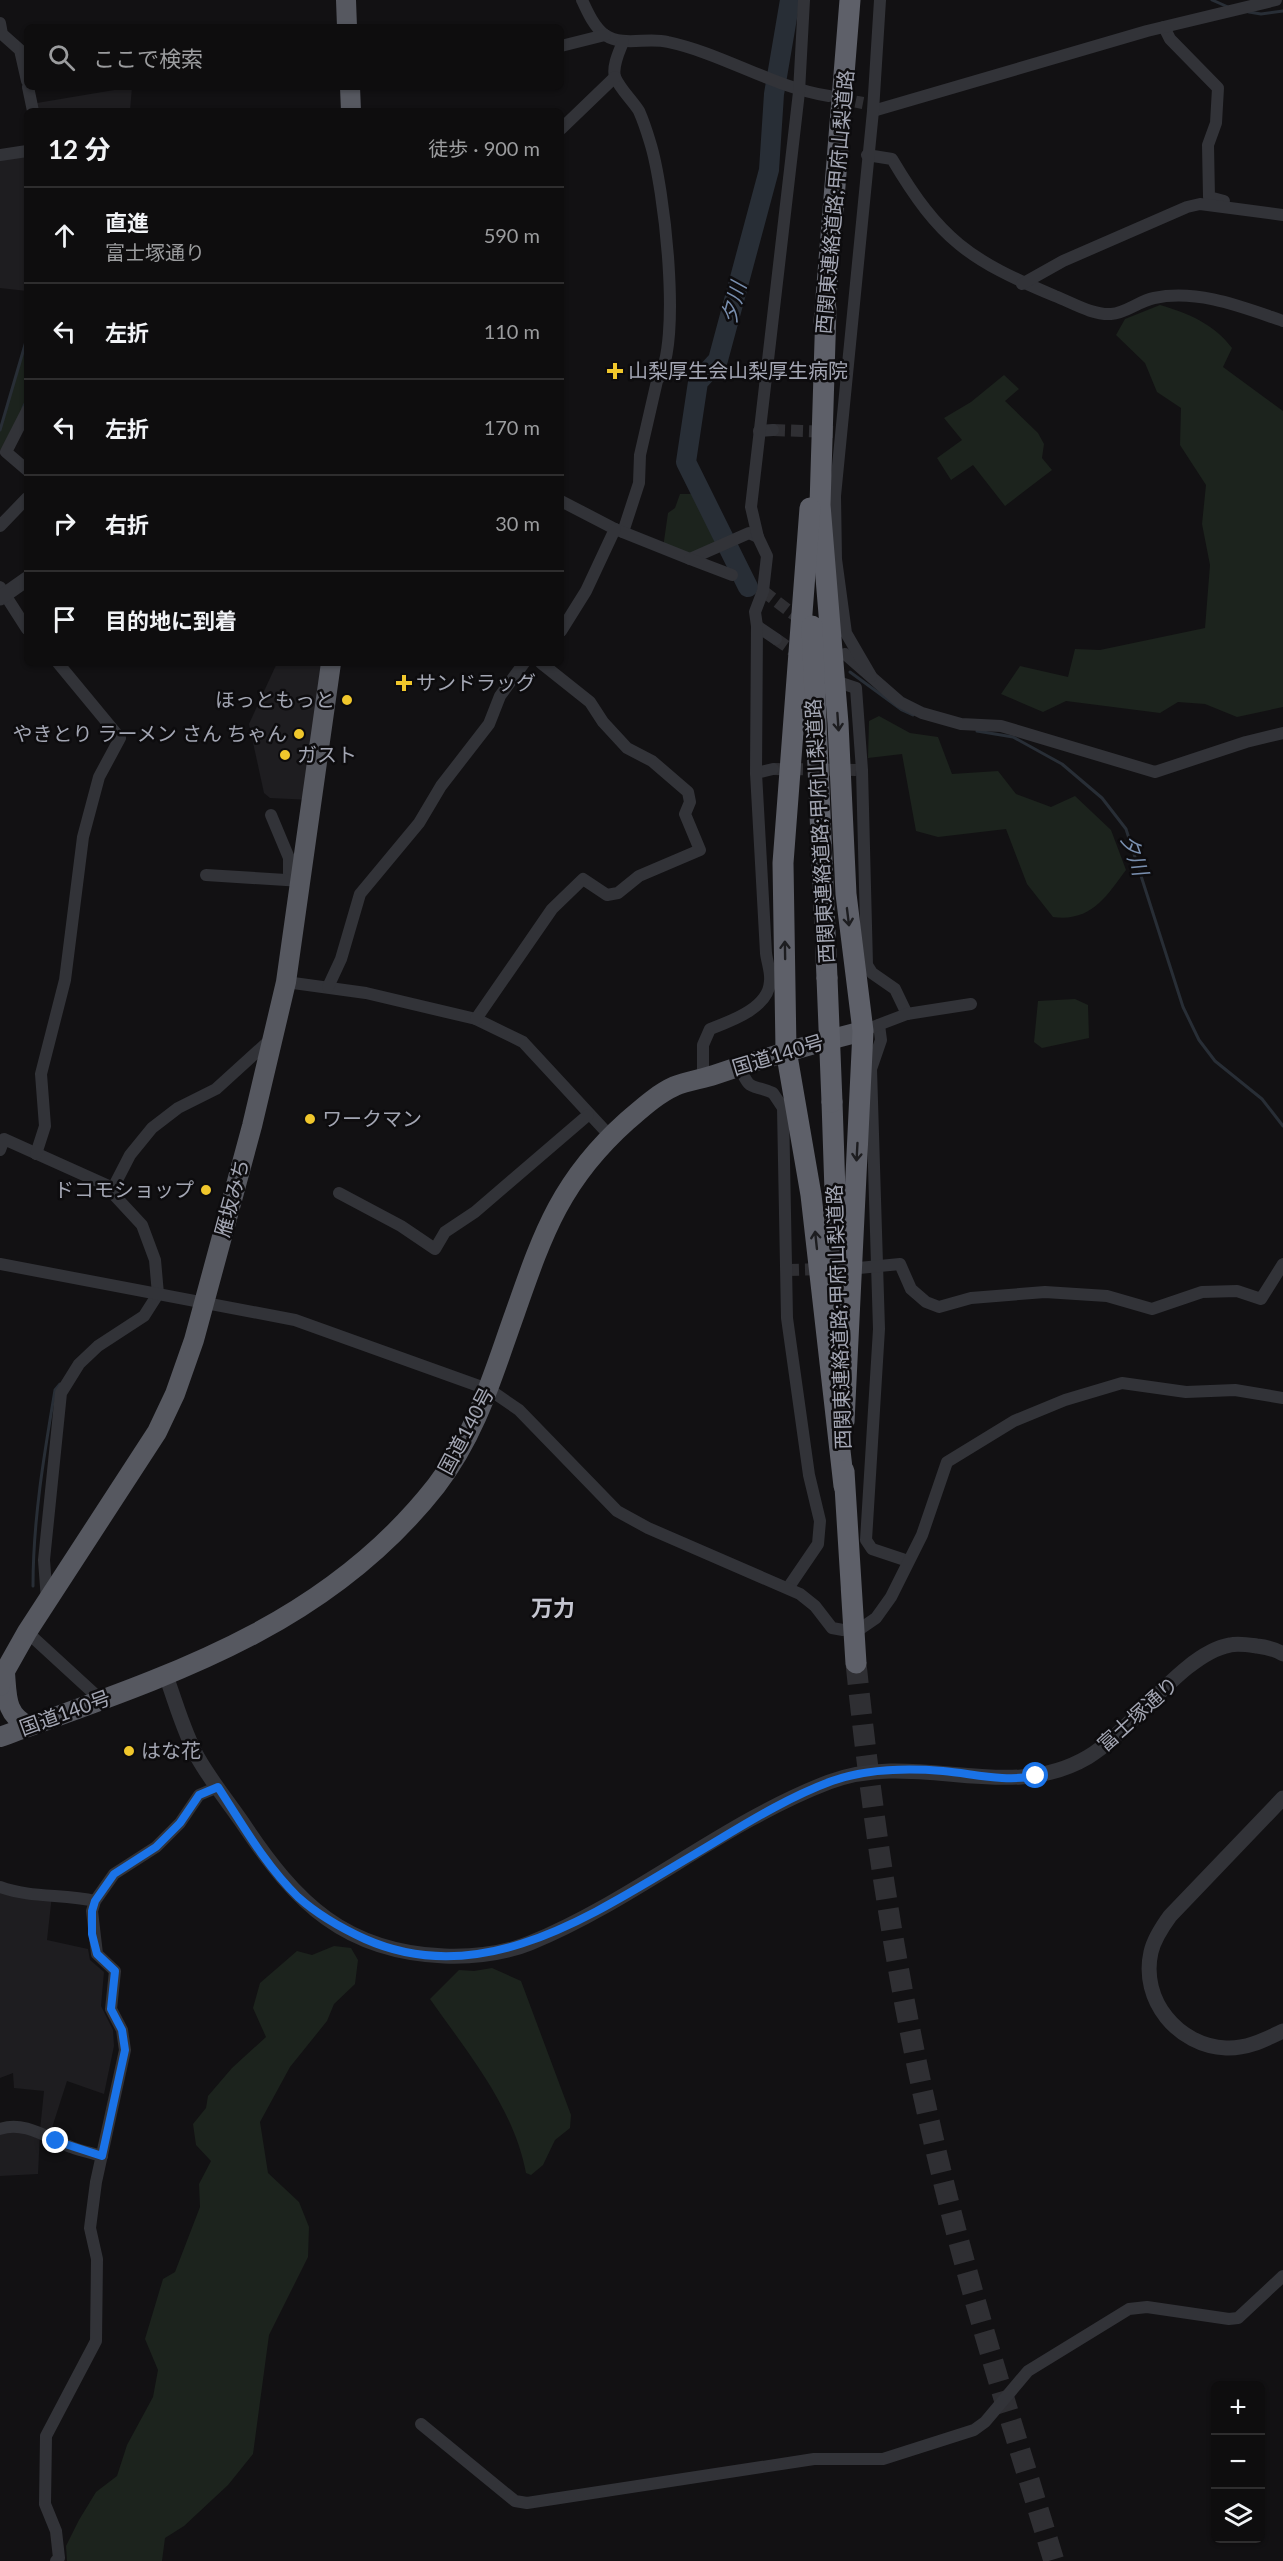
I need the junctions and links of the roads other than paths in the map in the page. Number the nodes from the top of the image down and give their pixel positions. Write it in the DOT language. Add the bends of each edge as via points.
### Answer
graph roads {
  1 [pos="346,0"];
  2 [pos="582,0"];
  3 [pos="804,0"];
  4 [pos="850,0"];
  5 [pos="880,0"];
  6 [pos="1276,0"];
  7 [pos="0,23"];
  8 [pos="347,24"];
  9 [pos="1164,27"];
  10 [pos="605,35"];
  11 [pos="623,42"];
  12 [pos="564,45"];
  13 [pos="24,68"];
  14 [pos="615,77"];
  15 [pos="29,90"];
  16 [pos="350,90"];
  17 [pos="799,92"];
  18 [pos="829,96"];
  19 [pos="870,106"];
  20 [pos="32,108"];
  21 [pos="351,108"];
  22 [pos="564,126"];
  23 [pos="24,151"];
  24 [pos="0,155"];
  25 [pos="867,155"];
  26 [pos="1229,208"];
  27 [pos="1283,215"];
  28 [pos="1022,284"];
  29 [pos="826,308"];
  30 [pos="1283,321"];
  31 [pos="24,417"];
  32 [pos="759,430"];
  33 [pos="773,430"];
  34 [pos="24,467"];
  35 [pos="812,493"];
  36 [pos="24,501"];
  37 [pos="564,502"];
  38 [pos="0,526"];
  39 [pos="619,530"];
  40 [pos="758,537"];
  41 [pos="690,559"];
  42 [pos="732,575"];
  43 [pos="24,581"];
  44 [pos="2,593"];
  45 [pos="24,625"];
  46 [pos="757,626"];
  47 [pos="564,627"];
  48 [pos="776,639"];
  49 [pos="845,654"];
  50 [pos="60,666"];
  51 [pos="331,666"];
  52 [pos="522,666"];
  53 [pos="545,666"];
  54 [pos="871,675"];
  55 [pos="841,683"];
  56 [pos="1283,733"];
  57 [pos="773,769"];
  58 [pos="756,773"];
  59 [pos="270,815"];
  60 [pos="206,875"];
  61 [pos="295,881"];
  62 [pos="286,982"];
  63 [pos="328,987"];
  64 [pos="971,1004"];
  65 [pos="907,1014"];
  66 [pos="476,1019"];
  67 [pos="871,1028"];
  68 [pos="274,1037"];
  69 [pos="786,1050"];
  70 [pos="739,1066"];
  71 [pos="704,1078"];
  72 [pos="588,1115"];
  73 [pos="610,1136"];
  74 [pos="0,1150"];
  75 [pos="36,1154"];
  76 [pos="113,1188"];
  77 [pos="339,1193"];
  78 [pos="0,1264"];
  79 [pos="1283,1264"];
  80 [pos="878,1267"];
  81 [pos="860,1268"];
  82 [pos="158,1294"];
  83 [pos="205,1302"];
  84 [pos="490,1390"];
  85 [pos="1283,1398"];
  86 [pos="844,1422"];
  87 [pos="844,1486"];
  88 [pos="908,1561"];
  89 [pos="788,1588"];
  90 [pos="47,1600"];
  91 [pos="860,1629"];
  92 [pos="843,1630"];
  93 [pos="27,1632"];
  94 [pos="1283,1654"];
  95 [pos="856,1663"];
  96 [pos="166,1676"];
  97 [pos="3,1679"];
  98 [pos="100,1699"];
  99 [pos="29,1726"];
  100 [pos="0,1737"];
  101 [pos="218,1787"];
  102 [pos="1283,1798"];
  103 [pos="0,1887"];
  104 [pos="95,1901"];
  105 [pos="1283,2031"];
  106 [pos="0,2129"];
  107 [pos="102,2156"];
  108 [pos="1281,2282"];
  109 [pos="421,2424"];
  110 [pos="56,2561"];
  1 -- 8 [label="highway"];
  2 -- 10 [label="street"];
  3 -- 17 [label="street"];
  4 -- 29 [label="highway, 西関東連絡道路;甲府山梨道路"];
  5 -- 19 [label="street"];
  6 -- 9 [label="street"];
  7 -- 13 [label="street" via="2,34 20,50"];
  9 -- 19 [label="street"];
  9 -- 26 [label="street" via="1170,39 1218,88 1216,123 1209,144 1209,197 1229,202"];
  10 -- 11 [label="street"];
  10 -- 12 [label="street"];
  11 -- 14 [label="street"];
  11 -- 17 [label="street" via="668,42"];
  14 -- 22 [label="street"];
  14 -- 39 [label="street" via="639,112 659,178 669,303 664,372 657,381 640,454 639,483"];
  15 -- 20 [label="street"];
  16 -- 21 [label="highway"];
  17 -- 18 [label="street"];
  17 -- 32 [label="street"];
  19 -- 25 [label="street"];
  23 -- 24 [label="street"];
  25 -- 28 [label="street" via="892,159 920,204 954,243"];
  25 -- 54 [label="street" via="837,432 834,496 836,559 846,633"];
  26 -- 27 [label="street"];
  26 -- 28 [label="street" via="1200,204 1187,207 1063,261"];
  28 -- 30 [label="street" via="1097,314 1114,314 1152,298 1183,296 1209,298"];
  29 -- 35 [label="highway, 西関東連絡道路;甲府山梨道路"];
  29 -- 67 [label="highway, one-way" via="820,505 838,723 846,894"];
  31 -- 34 [label="street" via="6,452"];
  32 -- 33 [label="street"];
  32 -- 40 [label="street" via="751,507"];
  69 -- 35 [label="highway, one-way" via="783,863"];
  35 -- 86 [label="highway, 西関東連絡道路;甲府山梨道路, bridge" via="816,750"];
  36 -- 38 [label="street"];
  37 -- 39 [label="street"];
  39 -- 41 [label="street"];
  39 -- 47 [label="street"];
  40 -- 41 [label="street" via="749,533"];
  40 -- 46 [label="street" via="767,556 763,591 755,612"];
  41 -- 42 [label="street"];
  43 -- 44 [label="street"];
  44 -- 45 [label="street"];
  46 -- 48 [label="street"];
  46 -- 58 [label="street"];
  49 -- 54 [label="street"];
  50 -- 75 [label="street" via="120,738 99,777 83,837 65,980 41,1074 45,1126"];
  51 -- 61 [label="highway, 雁坂みち"];
  52 -- 63 [label="street" via="500,696 489,724 441,786 419,823 360,894"];
  53 -- 66 [label="street" via="590,702 627,748 652,761 688,792 690,802 685,814 700,850 639,876 618,893 607,895 583,879 552,909"];
  54 -- 56 [label="street" via="900,702 922,713 961,724 1001,726 1155,772"];
  55 -- 65 [label="street" via="856,688 867,965 894,989"];
  57 -- 58 [label="street"];
  58 -- 71 [label="street" via="770,982 762,1002 710,1029 702,1053"];
  59 -- 61 [label="street"];
  60 -- 61 [label="street"];
  61 -- 62 [label="highway, 雁坂みち"];
  62 -- 63 [label="street"];
  62 -- 68 [label="highway, 雁坂みち"];
  63 -- 66 [label="street"];
  64 -- 65 [label="street"];
  65 -- 67 [label="street"];
  66 -- 72 [label="street" via="523,1042"];
  67 -- 69 [label="highway, 国道140号"];
  67 -- 80 [label="street" via="881,1040 871,1069"];
  67 -- 86 [label="highway, one-way"];
  68 -- 76 [label="street" via="216,1089 178,1107 152,1128 130,1155"];
  68 -- 83 [label="highway, 雁坂みち"];
  69 -- 70 [label="highway, 国道140号"];
  87 -- 69 [label="highway, one-way" via="811,1195"];
  70 -- 71 [label="highway, 国道140号"];
  70 -- 89 [label="street" via="747,1084 773,1093 783,1108 787,1318 809,1474 820,1521 818,1544"];
  71 -- 73 [label="highway, 国道140号" via="674,1086"];
  72 -- 73 [label="street"];
  72 -- 77 [label="street" via="491,1199 445,1232 435,1249"];
  73 -- 84 [label="highway, 国道140号" via="577,1174 553,1212"];
  74 -- 75 [label="street" via="4,1139"];
  75 -- 76 [label="street"];
  76 -- 82 [label="street" via="116,1197 142,1224 155,1260"];
  78 -- 82 [label="street"];
  79 -- 80 [label="street" via="1261,1299 1237,1291 1202,1292 1152,1309 1107,1296 1045,1293 971,1298 939,1307 911,1289 900,1264"];
  80 -- 81 [label="street"];
  80 -- 88 [label="street" via="879,1329 866,1540 872,1549"];
  82 -- 83 [label="street"];
  82 -- 90 [label="street" via="144,1316 98,1346 79,1364 61,1393 44,1560"];
  83 -- 84 [label="street" via="295,1320"];
  83 -- 90 [label="highway, 雁坂みち" via="175,1394 157,1432"];
  84 -- 89 [label="street" via="519,1410 617,1511"];
  84 -- 96 [label="highway, 国道140号" via="462,1447 437,1484 358,1569 244,1641"];
  85 -- 88 [label="street" via="1235,1390 1186,1392 1122,1383 1014,1421 947,1462"];
  86 -- 87 [label="highway, 西関東連絡道路;甲府山梨道路"];
  87 -- 95 [label="highway, 西関東連絡道路;甲府山梨道路"];
  88 -- 91 [label="street" via="891,1597 876,1618"];
  89 -- 92 [label="street" via="815,1606 832,1628"];
  90 -- 93 [label="highway, 雁坂みち"];
  93 -- 97 [label="highway, 雁坂みち"];
  93 -- 98 [label="street"];
  94 -- 101 [label="street, 富士塚通り" via="1255,1646 1230,1645 1203,1656 1103,1746 1054,1772 1007,1779 901,1769 832,1781 789,1799 621,1898 529,1943 482,1955 399,1952 322,1916 280,1878"];
  96 -- 98 [label="highway, 国道140号"];
  96 -- 101 [label="street, 富士塚通り" via="198,1757"];
  97 -- 99 [label="highway" via="10,1712"];
  98 -- 99 [label="highway, 国道140号"];
  99 -- 100 [label="highway, 国道140号"];
  101 -- 104 [label="street" via="199,1795 180,1823 156,1847 114,1874"];
  102 -- 105 [label="street" via="1170,1916 1158,1933 1148,1973 1160,2010 1189,2038 1238,2048"];
  103 -- 104 [label="street"];
  104 -- 107 [label="street" via="92,1934 97,1954 115,1971 111,2009 122,2030 125,2050"];
  106 -- 107 [label="street" via="19,2127 40,2132"];
  107 -- 110 [label="street" via="90,2228 97,2259 96,2341 46,2436 45,2504 56,2531"];
  108 -- 109 [label="street" via="1238,2318 1147,2307 1129,2309 1028,2372 974,2430 883,2459 814,2459 527,2503 515,2501"];
}
